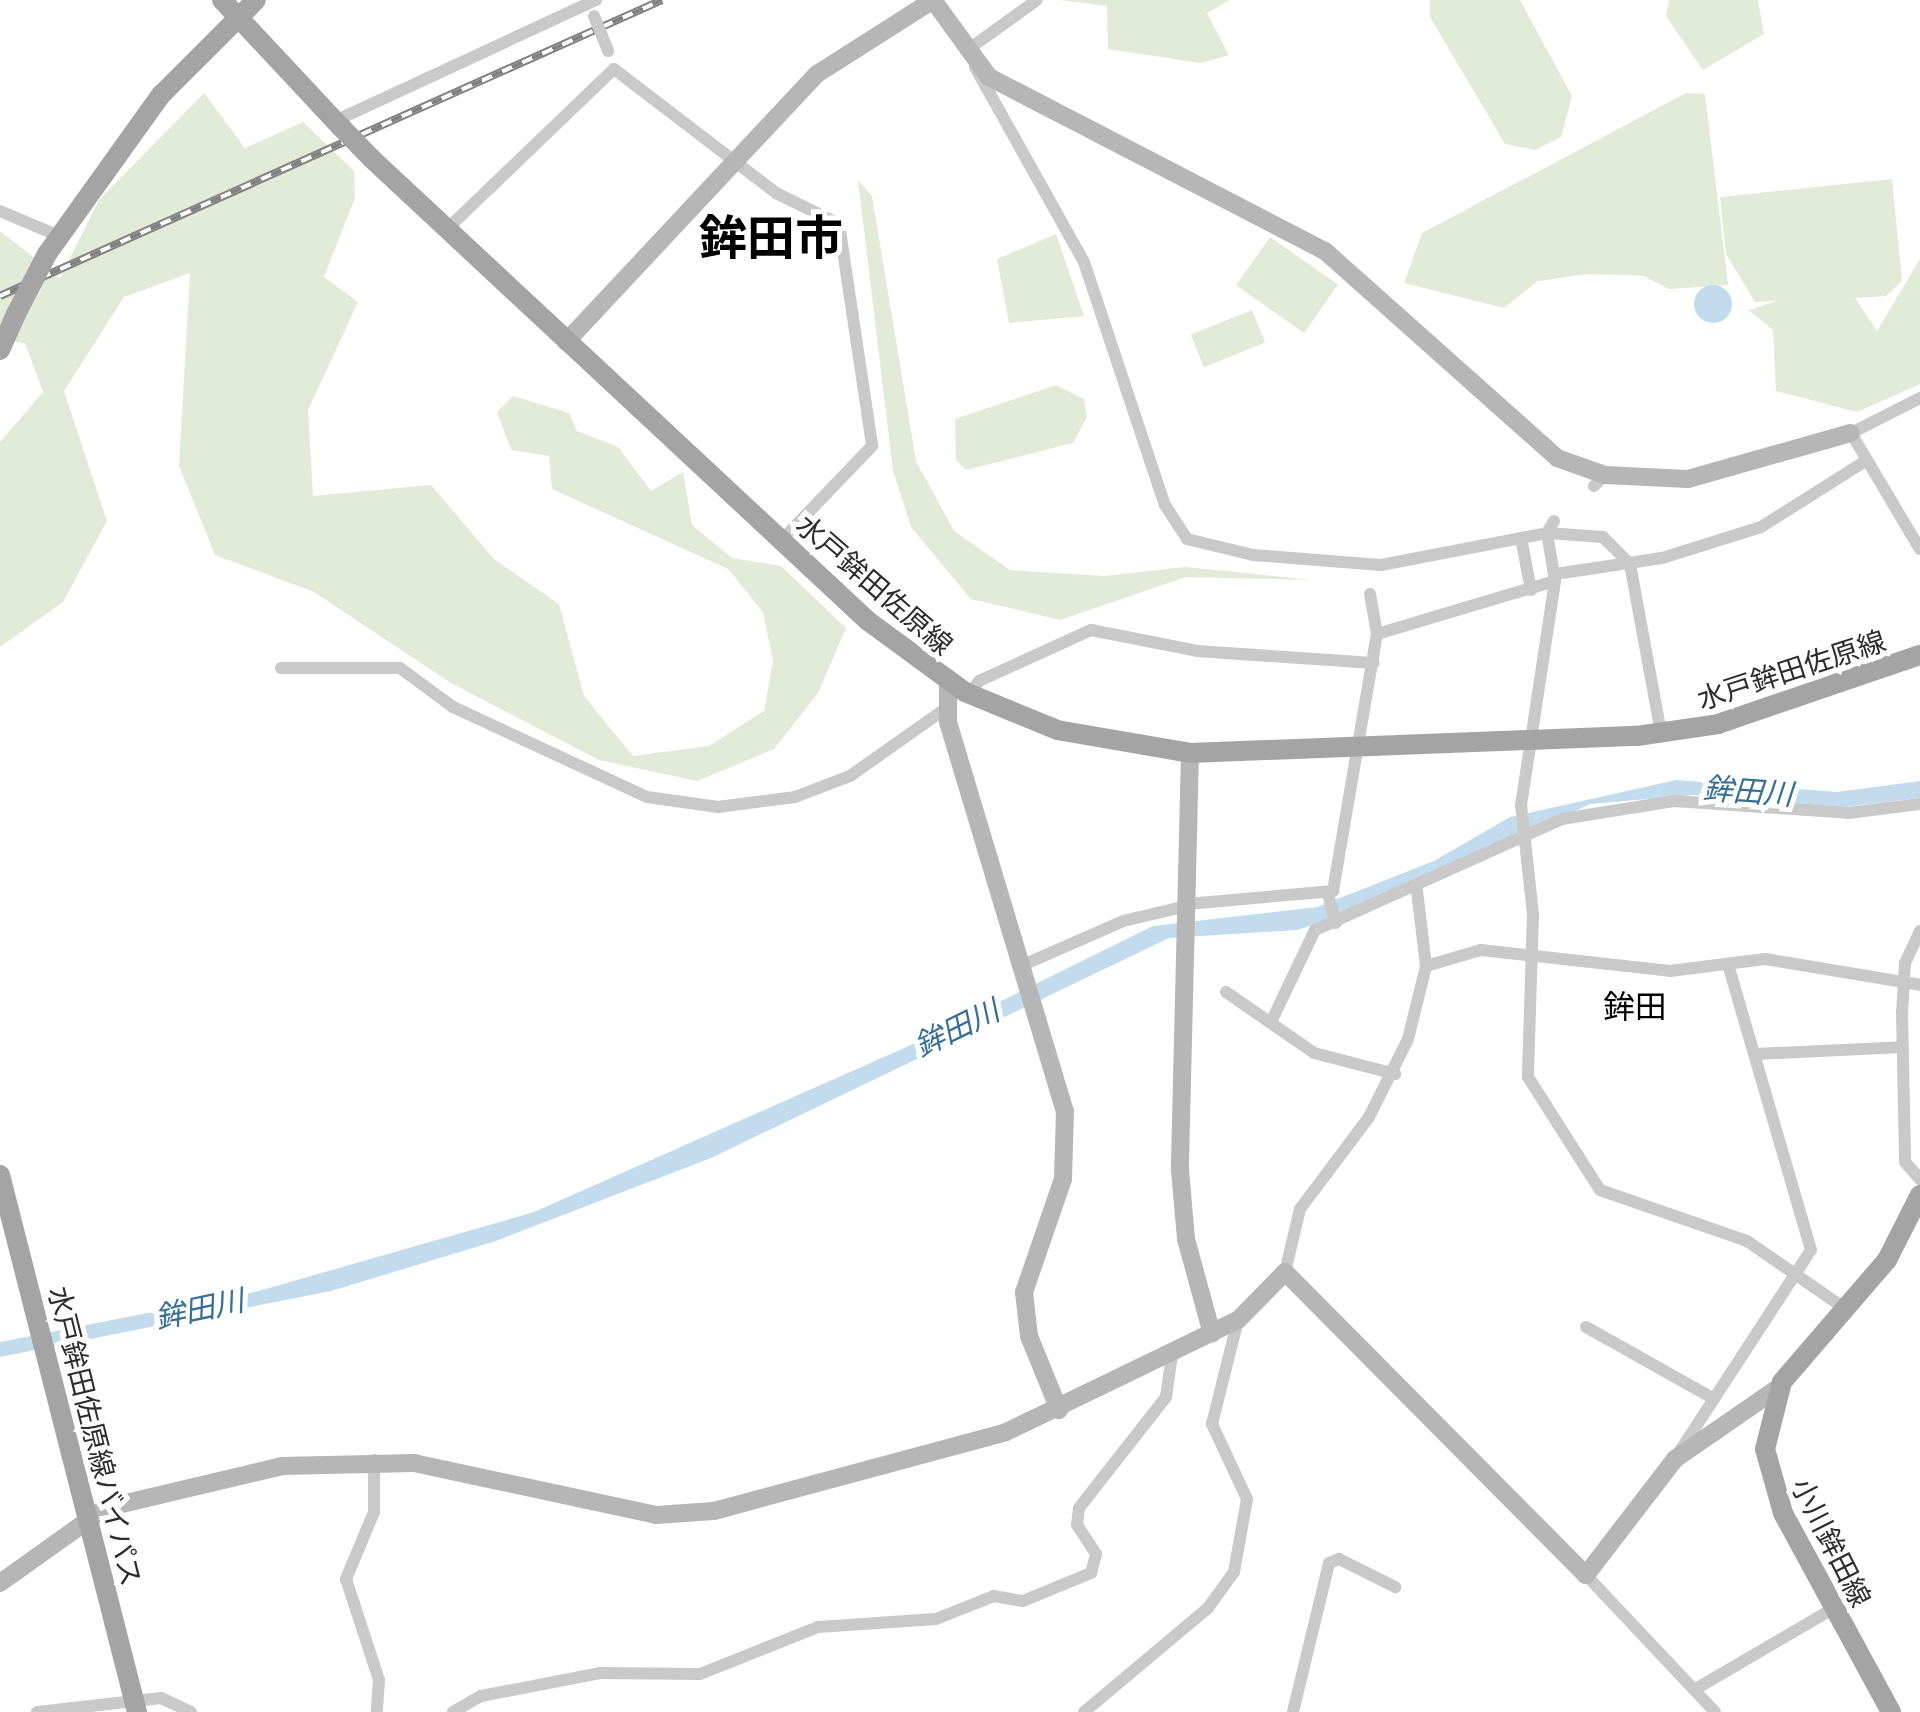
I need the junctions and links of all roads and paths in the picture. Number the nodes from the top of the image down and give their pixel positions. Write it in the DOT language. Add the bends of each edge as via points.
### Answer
graph roads {
  1 [pos="222,0"];
  2 [pos="256,0"];
  3 [pos="933,0"];
  4 [pos="1037,0"];
  5 [pos="593,6"];
  6 [pos="236,18"];
  7 [pos="969,60"];
  8 [pos="614,69"];
  9 [pos="338,124"];
  10 [pos="736,162"];
  11 [pos="0,211"];
  12 [pos="445,231"];
  13 [pos="53,245"];
  14 [pos="566,342"];
  15 [pos="0,350"];
  16 [pos="1920,398"];
  17 [pos="1851,433"];
  18 [pos="1867,460"];
  19 [pos="1550,527"];
  20 [pos="1521,538"];
  21 [pos="782,540"];
  22 [pos="1920,549"];
  23 [pos="1630,564"];
  24 [pos="1555,578"];
  25 [pos="1531,590"];
  26 [pos="1370,594"];
  27 [pos="1376,634"];
  28 [pos="1920,655"];
  29 [pos="1374,662"];
  30 [pos="281,668"];
  31 [pos="948,682"];
  32 [pos="969,694"];
  33 [pos="945,709"];
  34 [pos="1661,733"];
  35 [pos="1531,741"];
  36 [pos="1363,748"];
  37 [pos="1190,753"];
  38 [pos="1920,804"];
  39 [pos="1522,834"];
  40 [pos="1417,891"];
  41 [pos="1329,895"];
  42 [pos="1187,907"];
  43 [pos="1336,922"];
  44 [pos="1920,931"];
  45 [pos="1534,956"];
  46 [pos="1728,964"];
  47 [pos="1426,966"];
  48 [pos="1023,967"];
  49 [pos="1904,982"];
  50 [pos="1920,985"];
  51 [pos="1226,992"];
  52 [pos="1272,1020"];
  53 [pos="1902,1047"];
  54 [pos="1756,1054"];
  55 [pos="1395,1074"];
  56 [pos="0,1174"];
  57 [pos="1920,1178"];
  58 [pos="1920,1195"];
  59 [pos="1285,1272"];
  60 [pos="1800,1274"];
  61 [pos="1844,1308"];
  62 [pos="1238,1320"];
  63 [pos="1586,1326"];
  64 [pos="1212,1334"];
  65 [pos="1172,1355"];
  66 [pos="1778,1388"];
  67 [pos="1709,1396"];
  68 [pos="1059,1410"];
  69 [pos="1675,1459"];
  70 [pos="374,1460"];
  71 [pos="88,1516"];
  72 [pos="1586,1575"];
  73 [pos="0,1583"];
  74 [pos="1395,1588"];
  75 [pos="1834,1608"];
  76 [pos="1699,1687"];
  77 [pos="136,1706"];
  78 [pos="37,1712"];
  79 [pos="192,1712"];
  80 [pos="377,1712"];
  81 [pos="453,1712"];
  82 [pos="1085,1712"];
  83 [pos="1292,1712"];
  84 [pos="1715,1712"];
  85 [pos="1892,1712"];
  1 -- 6 [label="main road, 水戸鉾田佐原線"];
  2 -- 6 [label="main road"];
  3 -- 7 [label="street"];
  3 -- 10 [label="street" via="826,66"];
  4 -- 7 [label="street"];
  5 -- 8 [label="street, bridge"];
  5 -- 9 [label="street"];
  6 -- 9 [label="main road, 水戸鉾田佐原線"];
  6 -- 13 [label="main road" via="161,95"];
  7 -- 17 [label="street" via="1325,250 1524,438 1600,480 1704,477"];
  7 -- 20 [label="street" via="1084,262 1165,504 1187,539 1253,555 1381,565"];
  8 -- 10 [label="street"];
  8 -- 12 [label="street"];
  9 -- 12 [label="main road, 水戸鉾田佐原線, bridge"];
  10 -- 14 [label="street"];
  10 -- 21 [label="street" via="840,224 872,446"];
  11 -- 13 [label="street"];
  12 -- 14 [label="main road, 水戸鉾田佐原線"];
  13 -- 15 [label="main road, bridge"];
  14 -- 21 [label="main road, 水戸鉾田佐原線"];
  16 -- 17 [label="street"];
  17 -- 18 [label="street"];
  18 -- 22 [label="street"];
  18 -- 23 [label="street" via="1761,527"];
  19 -- 20 [label="street"];
  19 -- 23 [label="street" via="1615,543"];
  19 -- 24 [label="street"];
  20 -- 25 [label="street"];
  21 -- 31 [label="main road, 水戸鉾田佐原線"];
  23 -- 24 [label="street"];
  23 -- 34 [label="street"];
  24 -- 25 [label="street"];
  24 -- 35 [label="street"];
  25 -- 27 [label="street"];
  26 -- 27 [label="street"];
  27 -- 29 [label="street"];
  28 -- 34 [label="main road, 水戸鉾田佐原線" via="1718,724"];
  29 -- 32 [label="street" via="1198,651 1106,628 1002,669"];
  29 -- 36 [label="street"];
  30 -- 33 [label="street" via="400,668 453,706 647,797 718,807 795,797 850,776"];
  31 -- 32 [label="main road, 水戸鉾田佐原線"];
  31 -- 33 [label="street"];
  32 -- 37 [label="main road, 水戸鉾田佐原線" via="1084,738"];
  33 -- 48 [label="street"];
  34 -- 35 [label="main road, 水戸鉾田佐原線"];
  35 -- 36 [label="main road, 水戸鉾田佐原線"];
  35 -- 39 [label="street"];
  36 -- 37 [label="main road, 水戸鉾田佐原線"];
  36 -- 41 [label="street"];
  37 -- 42 [label="street"];
  38 -- 39 [label="street" via="1848,813 1674,801 1580,814"];
  39 -- 40 [label="street"];
  39 -- 45 [label="street"];
  40 -- 43 [label="street"];
  40 -- 47 [label="street"];
  41 -- 42 [label="street"];
  41 -- 43 [label="street"];
  42 -- 48 [label="street" via="1123,921"];
  42 -- 64 [label="street" via="1183,1208"];
  43 -- 52 [label="street" via="1307,939"];
  44 -- 49 [label="street"];
  45 -- 46 [label="street" via="1670,971"];
  45 -- 47 [label="street" via="1466,951"];
  45 -- 60 [label="street" via="1528,1076 1580,1168 1610,1198 1747,1241"];
  46 -- 49 [label="street" via="1765,959"];
  46 -- 54 [label="street"];
  47 -- 55 [label="street"];
  48 -- 68 [label="street" via="1069,1138 1024,1292 1029,1336"];
  49 -- 50 [label="street"];
  49 -- 53 [label="street"];
  51 -- 52 [label="street"];
  52 -- 55 [label="street" via="1314,1054"];
  53 -- 54 [label="street"];
  53 -- 57 [label="street" via="1905,1162"];
  54 -- 60 [label="street" via="1812,1242"];
  55 -- 59 [label="street" via="1300,1209"];
  56 -- 71 [label="main road, 水戸鉾田佐原線バイパス"];
  58 -- 61 [label="main road" via="1895,1248"];
  59 -- 62 [label="street"];
  59 -- 72 [label="street"];
  60 -- 61 [label="street"];
  60 -- 67 [label="street"];
  61 -- 66 [label="main road"];
  62 -- 64 [label="street"];
  62 -- 82 [label="street" via="1212,1424 1247,1499 1234,1572 1208,1608"];
  63 -- 67 [label="street"];
  64 -- 65 [label="street"];
  65 -- 68 [label="street"];
  65 -- 81 [label="street" via="1166,1397 1079,1508 1077,1525 1096,1554 1091,1572 1023,1601 994,1596 936,1619 818,1627 700,1674 600,1673 481,1696"];
  66 -- 69 [label="street"];
  66 -- 75 [label="main road, 小川鉾田線" via="1769,1476"];
  67 -- 69 [label="street"];
  68 -- 70 [label="street" via="944,1453 692,1516"];
  69 -- 72 [label="street"];
  70 -- 71 [label="street" via="206,1479"];
  70 -- 80 [label="street" via="374,1512 346,1579 379,1680"];
  71 -- 73 [label="street"];
  71 -- 77 [label="main road, 水戸鉾田佐原線バイパス"];
  72 -- 76 [label="street"];
  74 -- 83 [label="street" via="1339,1559 1329,1563"];
  75 -- 76 [label="street"];
  75 -- 85 [label="main road, 小川鉾田線"];
  76 -- 84 [label="street"];
  77 -- 78 [label="street"];
  77 -- 79 [label="street" via="161,1698"];
}
